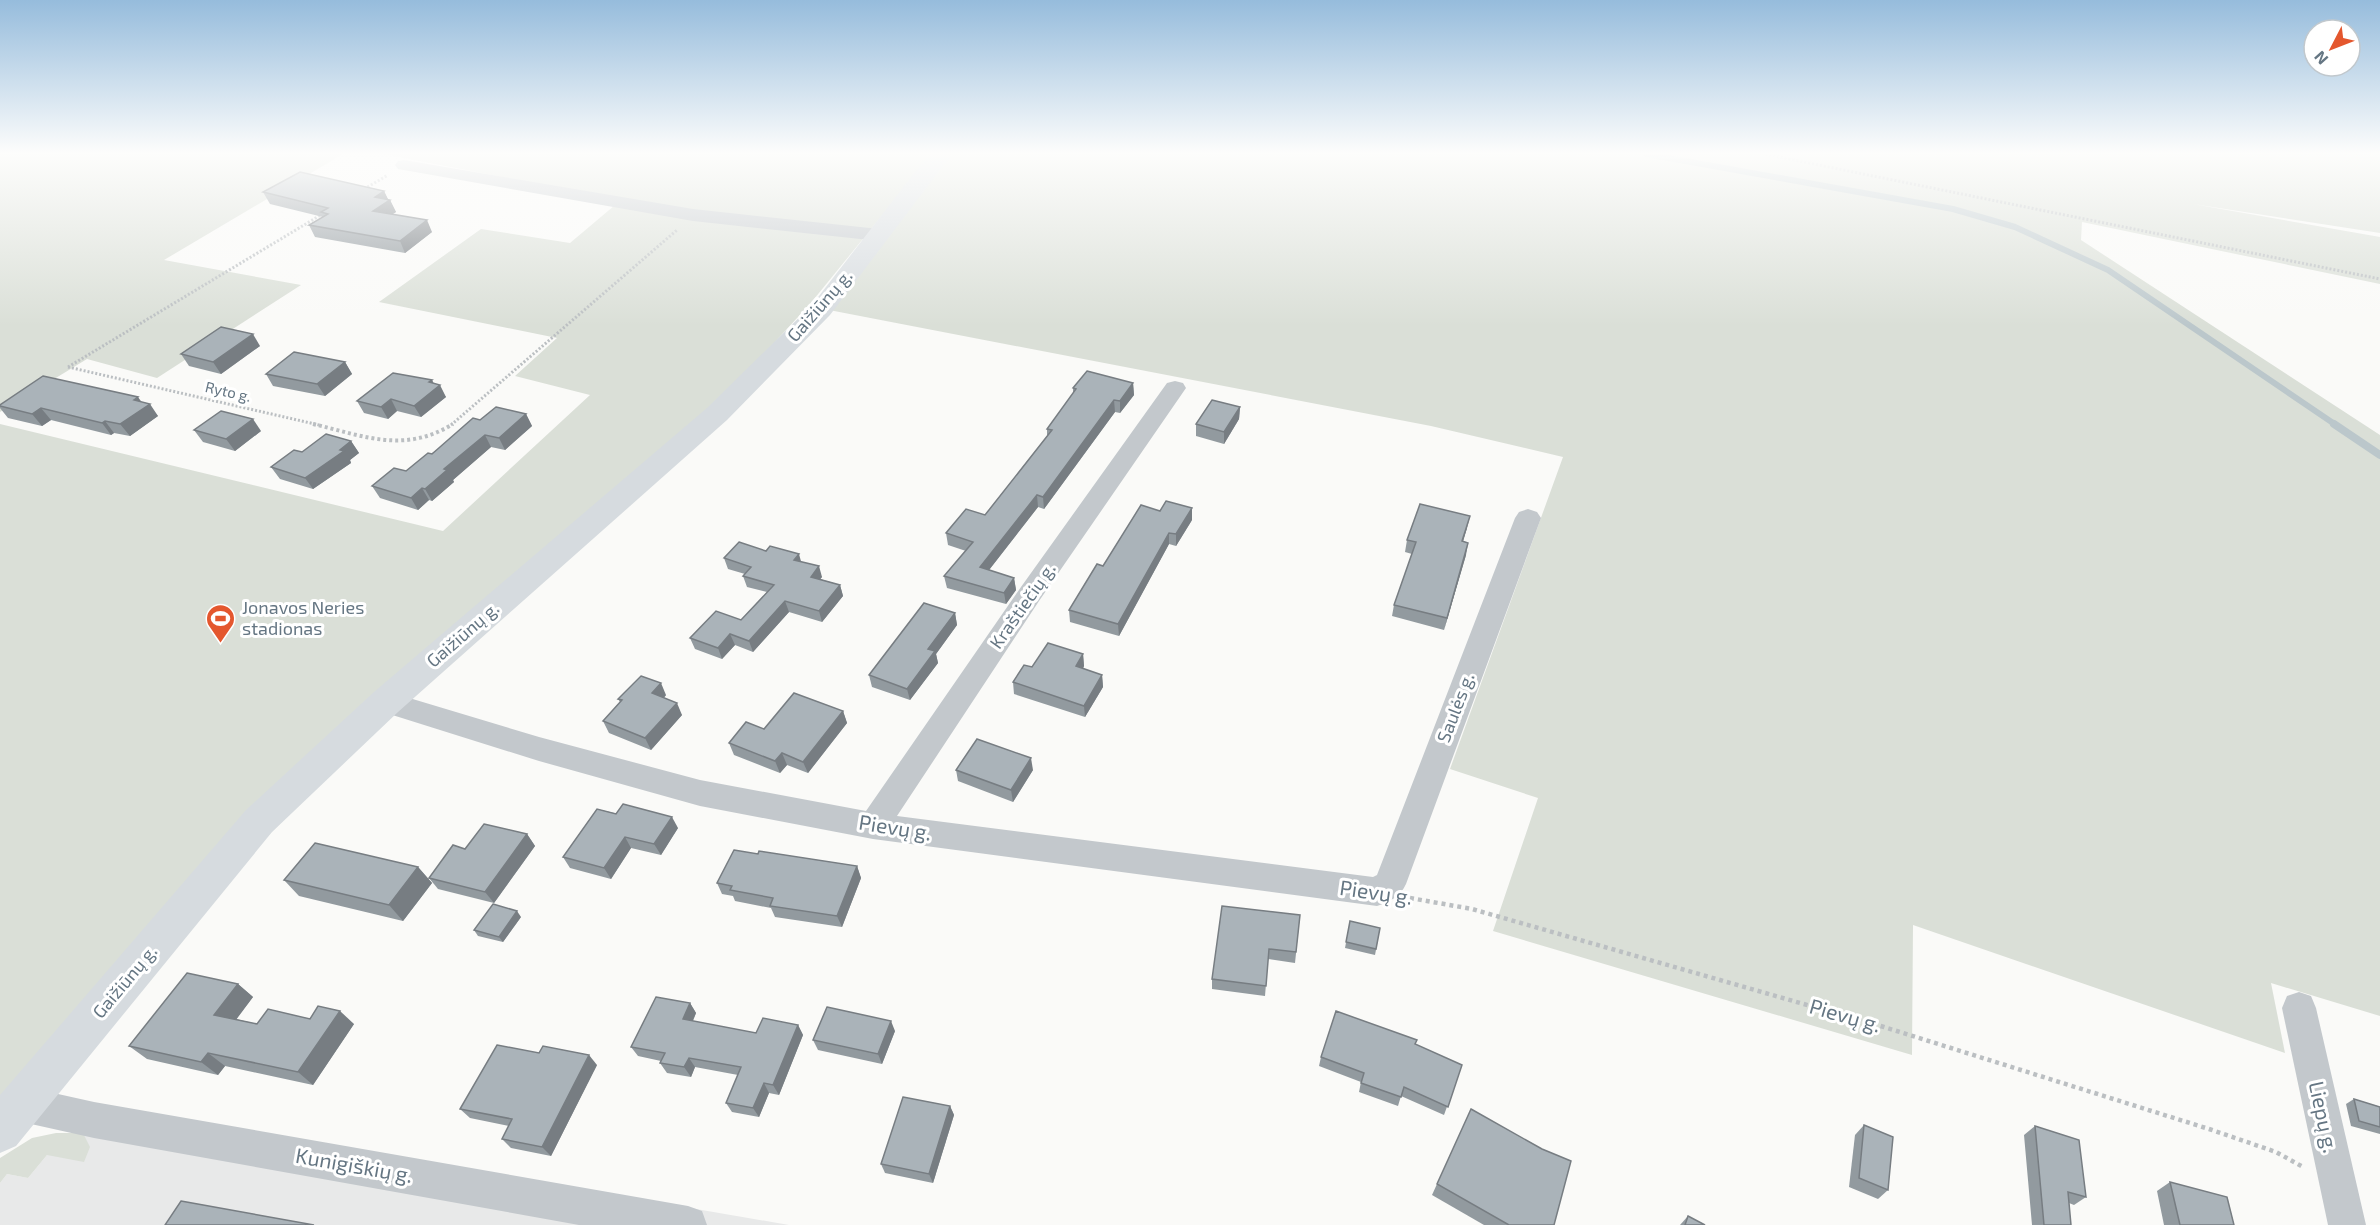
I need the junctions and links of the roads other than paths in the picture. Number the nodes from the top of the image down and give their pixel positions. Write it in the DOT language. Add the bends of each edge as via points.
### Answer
graph roads {
  1 [pos="671,211"];
  2 [pos="897,211"];
  3 [pos="879,235"];
  4 [pos="1175,388"];
  5 [pos="1528,518"];
  6 [pos="386,702"];
  7 [pos="873,826"];
  8 [pos="1377,892"];
  9 [pos="2300,1008"];
  10 [pos="11,1117"];
  11 [pos="688,1225"];
  12 [pos="2347,1225"];
  1 -- 3 [label="street"];
  2 -- 3 [label="main road, Gaižiūnų g."];
  3 -- 6 [label="main road, Gaižiūnų g." via="821,310 717,414"];
  4 -- 7 [label="street, Kraštiečių g."];
  5 -- 8 [label="street, Saulės g." via="1390,884"];
  6 -- 7 [label="street, Pievų g." via="700,793"];
  6 -- 10 [label="main road, Gaižiūnų g." via="259,821"];
  7 -- 8 [label="street, Pievų g."];
  9 -- 12 [label="street, Liepų g."];
  10 -- 11 [label="street, Kunigiškių g." via="94,1120"];
}
